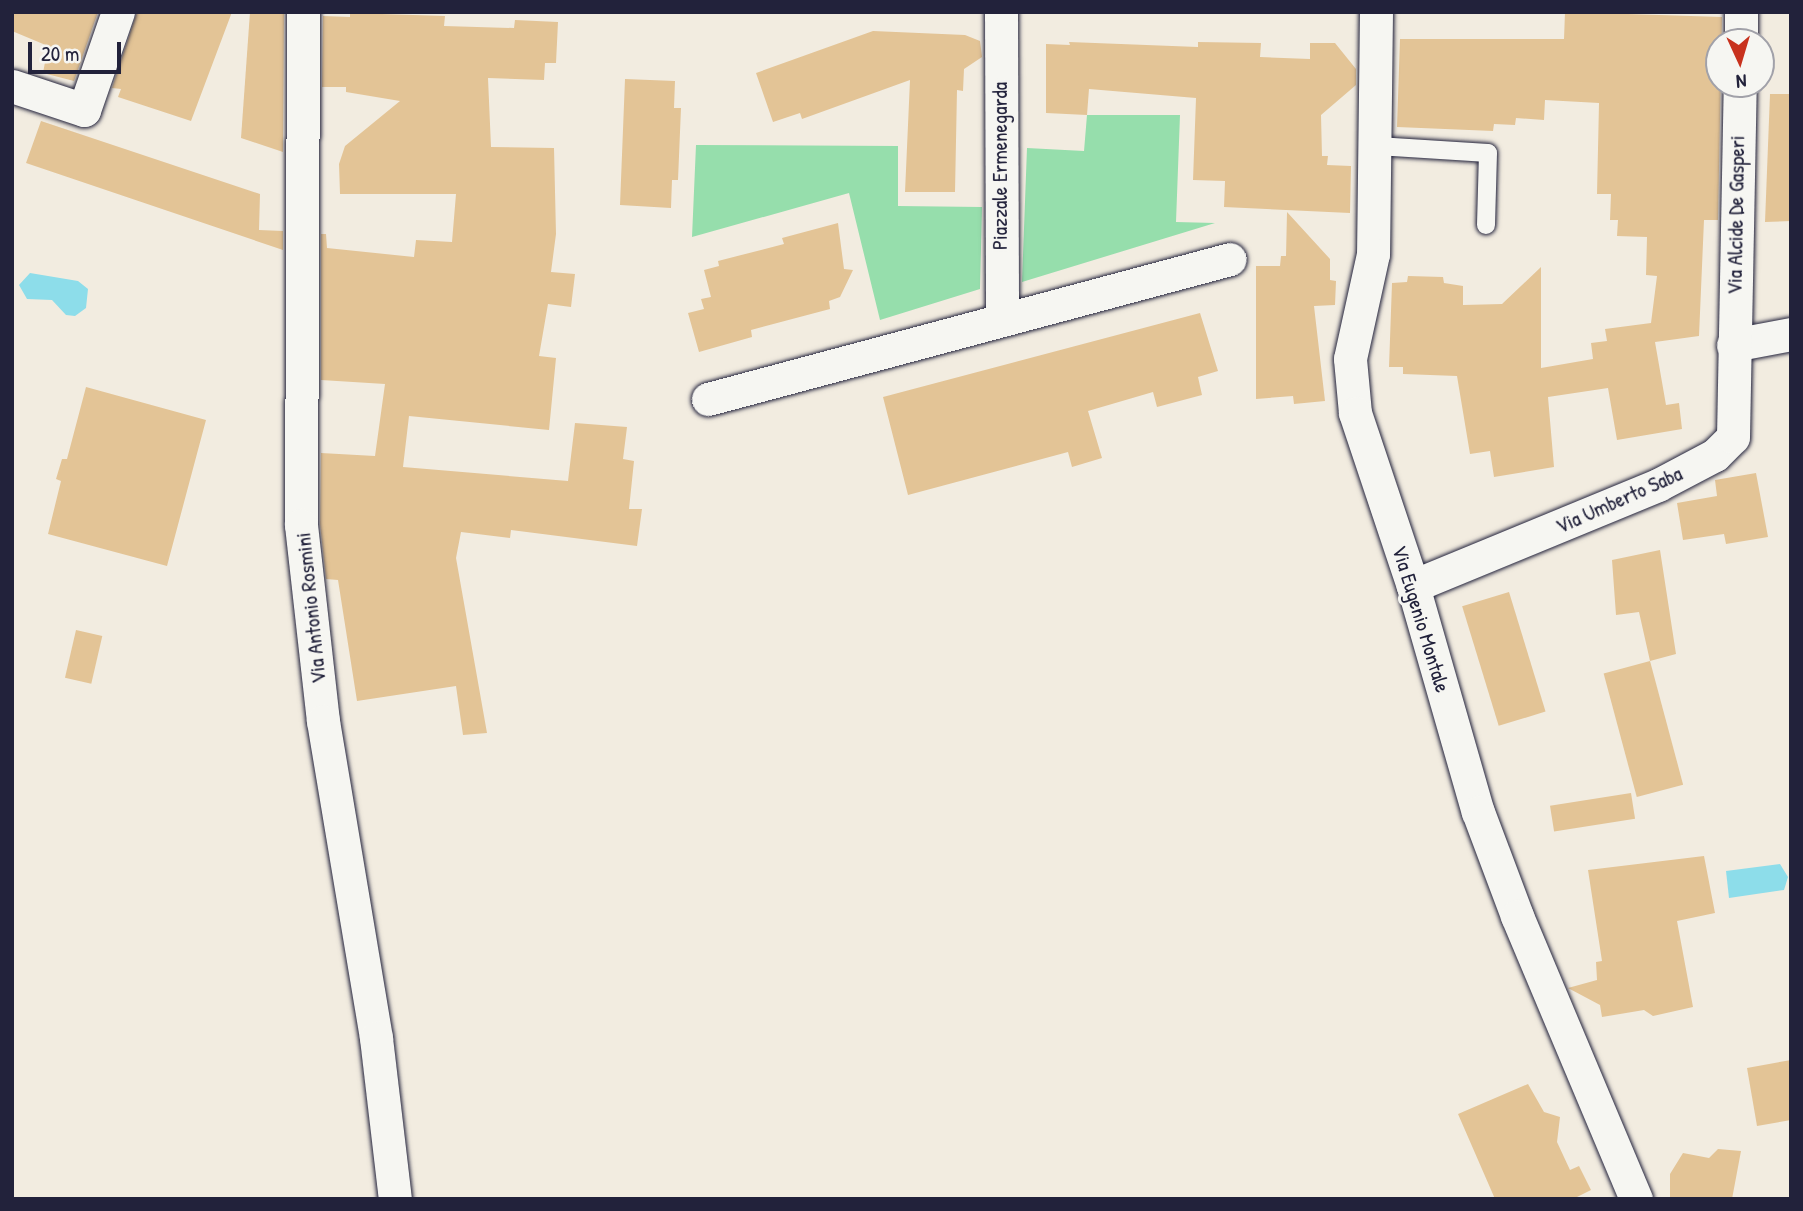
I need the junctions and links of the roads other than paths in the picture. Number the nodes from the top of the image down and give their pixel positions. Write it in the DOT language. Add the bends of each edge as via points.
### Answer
graph roads {
  1 [pos="118,12"];
  2 [pos="303,12"];
  3 [pos="1001,12"];
  4 [pos="1376,12"];
  5 [pos="12,86"];
  6 [pos="1740,98"];
  7 [pos="1377,146"];
  8 [pos="1486,225"];
  9 [pos="1230,259"];
  10 [pos="1002,320"];
  11 [pos="1791,334"];
  12 [pos="1733,345"];
  13 [pos="708,400"];
  14 [pos="1413,586"];
  15 [pos="394,1199"];
  16 [pos="1636,1199"];
  1 -- 5 [label="street" via="84,110"];
  2 -- 15 [label="street, Via Antonio Rosmini" via="301,525 323,721 376,1038"];
  3 -- 10 [label="street, Piazzale Ermenegarda"];
  4 -- 7 [label="street, Via Eugenio Montale"];
  6 -- 12 [label="street, Via Alcide De Gasperi"];
  7 -- 8 [label="lane" via="1488,153"];
  7 -- 14 [label="street, Via Eugenio Montale" via="1373,254 1353,339 1351,385 1355,413"];
  9 -- 10 [label="street"];
  10 -- 13 [label="street"];
  11 -- 12 [label="street"];
  12 -- 14 [label="street, Via Umberto Saba" via="1732,437 1715,455 1634,495"];
  14 -- 16 [label="street, Via Eugenio Montale" via="1478,812"];
}
